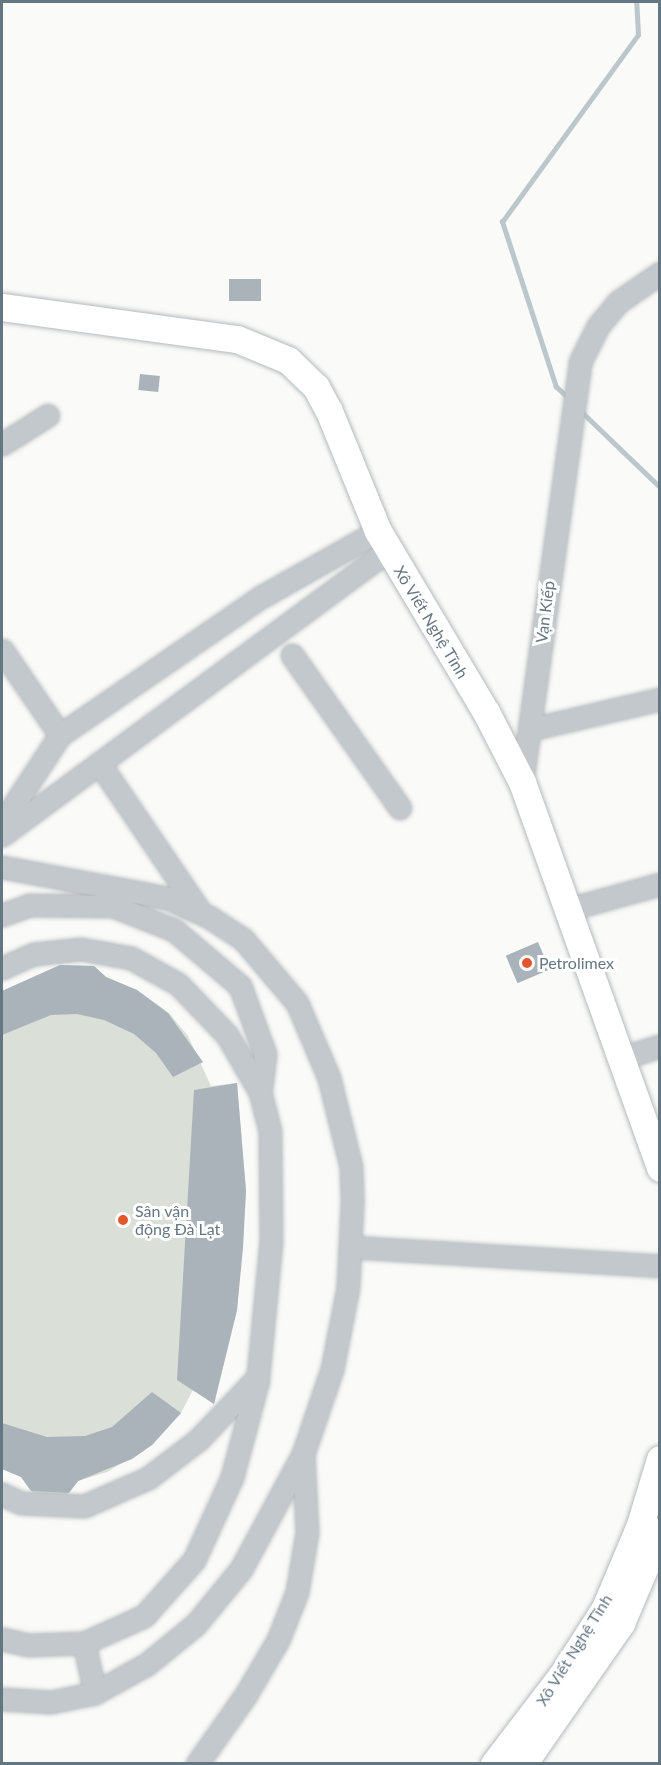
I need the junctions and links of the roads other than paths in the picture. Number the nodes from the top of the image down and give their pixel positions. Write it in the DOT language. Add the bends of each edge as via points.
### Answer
graph roads {
  1 [pos="660,273"];
  2 [pos="2,307"];
  3 [pos="48,416"];
  4 [pos="2,444"];
  5 [pos="382,540"];
  6 [pos="2,650"];
  7 [pos="292,655"];
  8 [pos="660,699"];
  9 [pos="531,729"];
  10 [pos="60,735"];
  11 [pos="99,763"];
  12 [pos="522,782"];
  13 [pos="400,808"];
  14 [pos="2,823"];
  15 [pos="2,835"];
  16 [pos="2,867"];
  17 [pos="660,884"];
  18 [pos="108,904"];
  19 [pos="565,910"];
  20 [pos="201,913"];
  21 [pos="2,915"];
  22 [pos="2,968"];
  23 [pos="660,1046"];
  24 [pos="618,1059"];
  25 [pos="260,1092"];
  26 [pos="660,1168"];
  27 [pos="352,1247"];
  28 [pos="660,1266"];
  29 [pos="258,1377"];
  30 [pos="303,1454"];
  31 [pos="660,1459"];
  32 [pos="2,1494"];
  33 [pos="660,1531"];
  34 [pos="2,1639"];
  35 [pos="84,1643"];
  36 [pos="95,1694"];
  37 [pos="2,1700"];
  38 [pos="197,1764"];
  39 [pos="494,1764"];
  40 [pos="523,1764"];
  1 -- 9 [label="street, Vạn Kiếp" via="618,302 598,326 580,362"];
  2 -- 5 [label="main road, Xô Viết Nghệ Tĩnh" via="221,335 253,343 288,360 315,387 329,411"];
  3 -- 4 [label="street"];
  5 -- 10 [label="street" via="261,597"];
  5 -- 11 [label="street"];
  5 -- 12 [label="main road, Xô Viết Nghệ Tĩnh" via="486,712"];
  6 -- 10 [label="street"];
  7 -- 13 [label="street"];
  8 -- 9 [label="street"];
  9 -- 12 [label="street, Vạn Kiếp"];
  10 -- 14 [label="street"];
  11 -- 15 [label="street"];
  11 -- 20 [label="street"];
  12 -- 19 [label="main road, Xô Viết Nghệ Tĩnh"];
  16 -- 20 [label="street" via="168,898"];
  17 -- 19 [label="street"];
  18 -- 20 [label="street"];
  18 -- 21 [label="street" via="29,905"];
  18 -- 25 [label="street" via="174,930 240,986 265,1054"];
  19 -- 24 [label="main road, Xô Viết Nghệ Tĩnh"];
  20 -- 27 [label="street" via="243,939 297,1003 328,1078 351,1167"];
  22 -- 25 [label="street" via="34,954 81,949 132,958 178,984 211,1018 227,1035"];
  23 -- 24 [label="street"];
  24 -- 26 [label="main road, Xô Viết Nghệ Tĩnh"];
  25 -- 29 [label="street" via="270,1131 272,1241"];
  27 -- 28 [label="street"];
  27 -- 30 [label="street" via="332,1369"];
  29 -- 32 [label="street" via="198,1440 148,1478 84,1506 21,1503"];
  29 -- 35 [label="street" via="232,1477 194,1560 144,1616"];
  30 -- 36 [label="street" via="241,1569 196,1624 147,1664"];
  30 -- 38 [label="street" via="307,1532 297,1592 267,1659"];
  31 -- 39 [label="main road, Xô Viết Nghệ Tĩnh" via="640,1525 605,1608 562,1675"];
  33 -- 40 [label="main road, Xô Viết Nghệ Tĩnh" via="621,1623"];
  34 -- 35 [label="street" via="28,1645"];
  35 -- 36 [label="street"];
  36 -- 37 [label="street" via="51,1702"];
}
